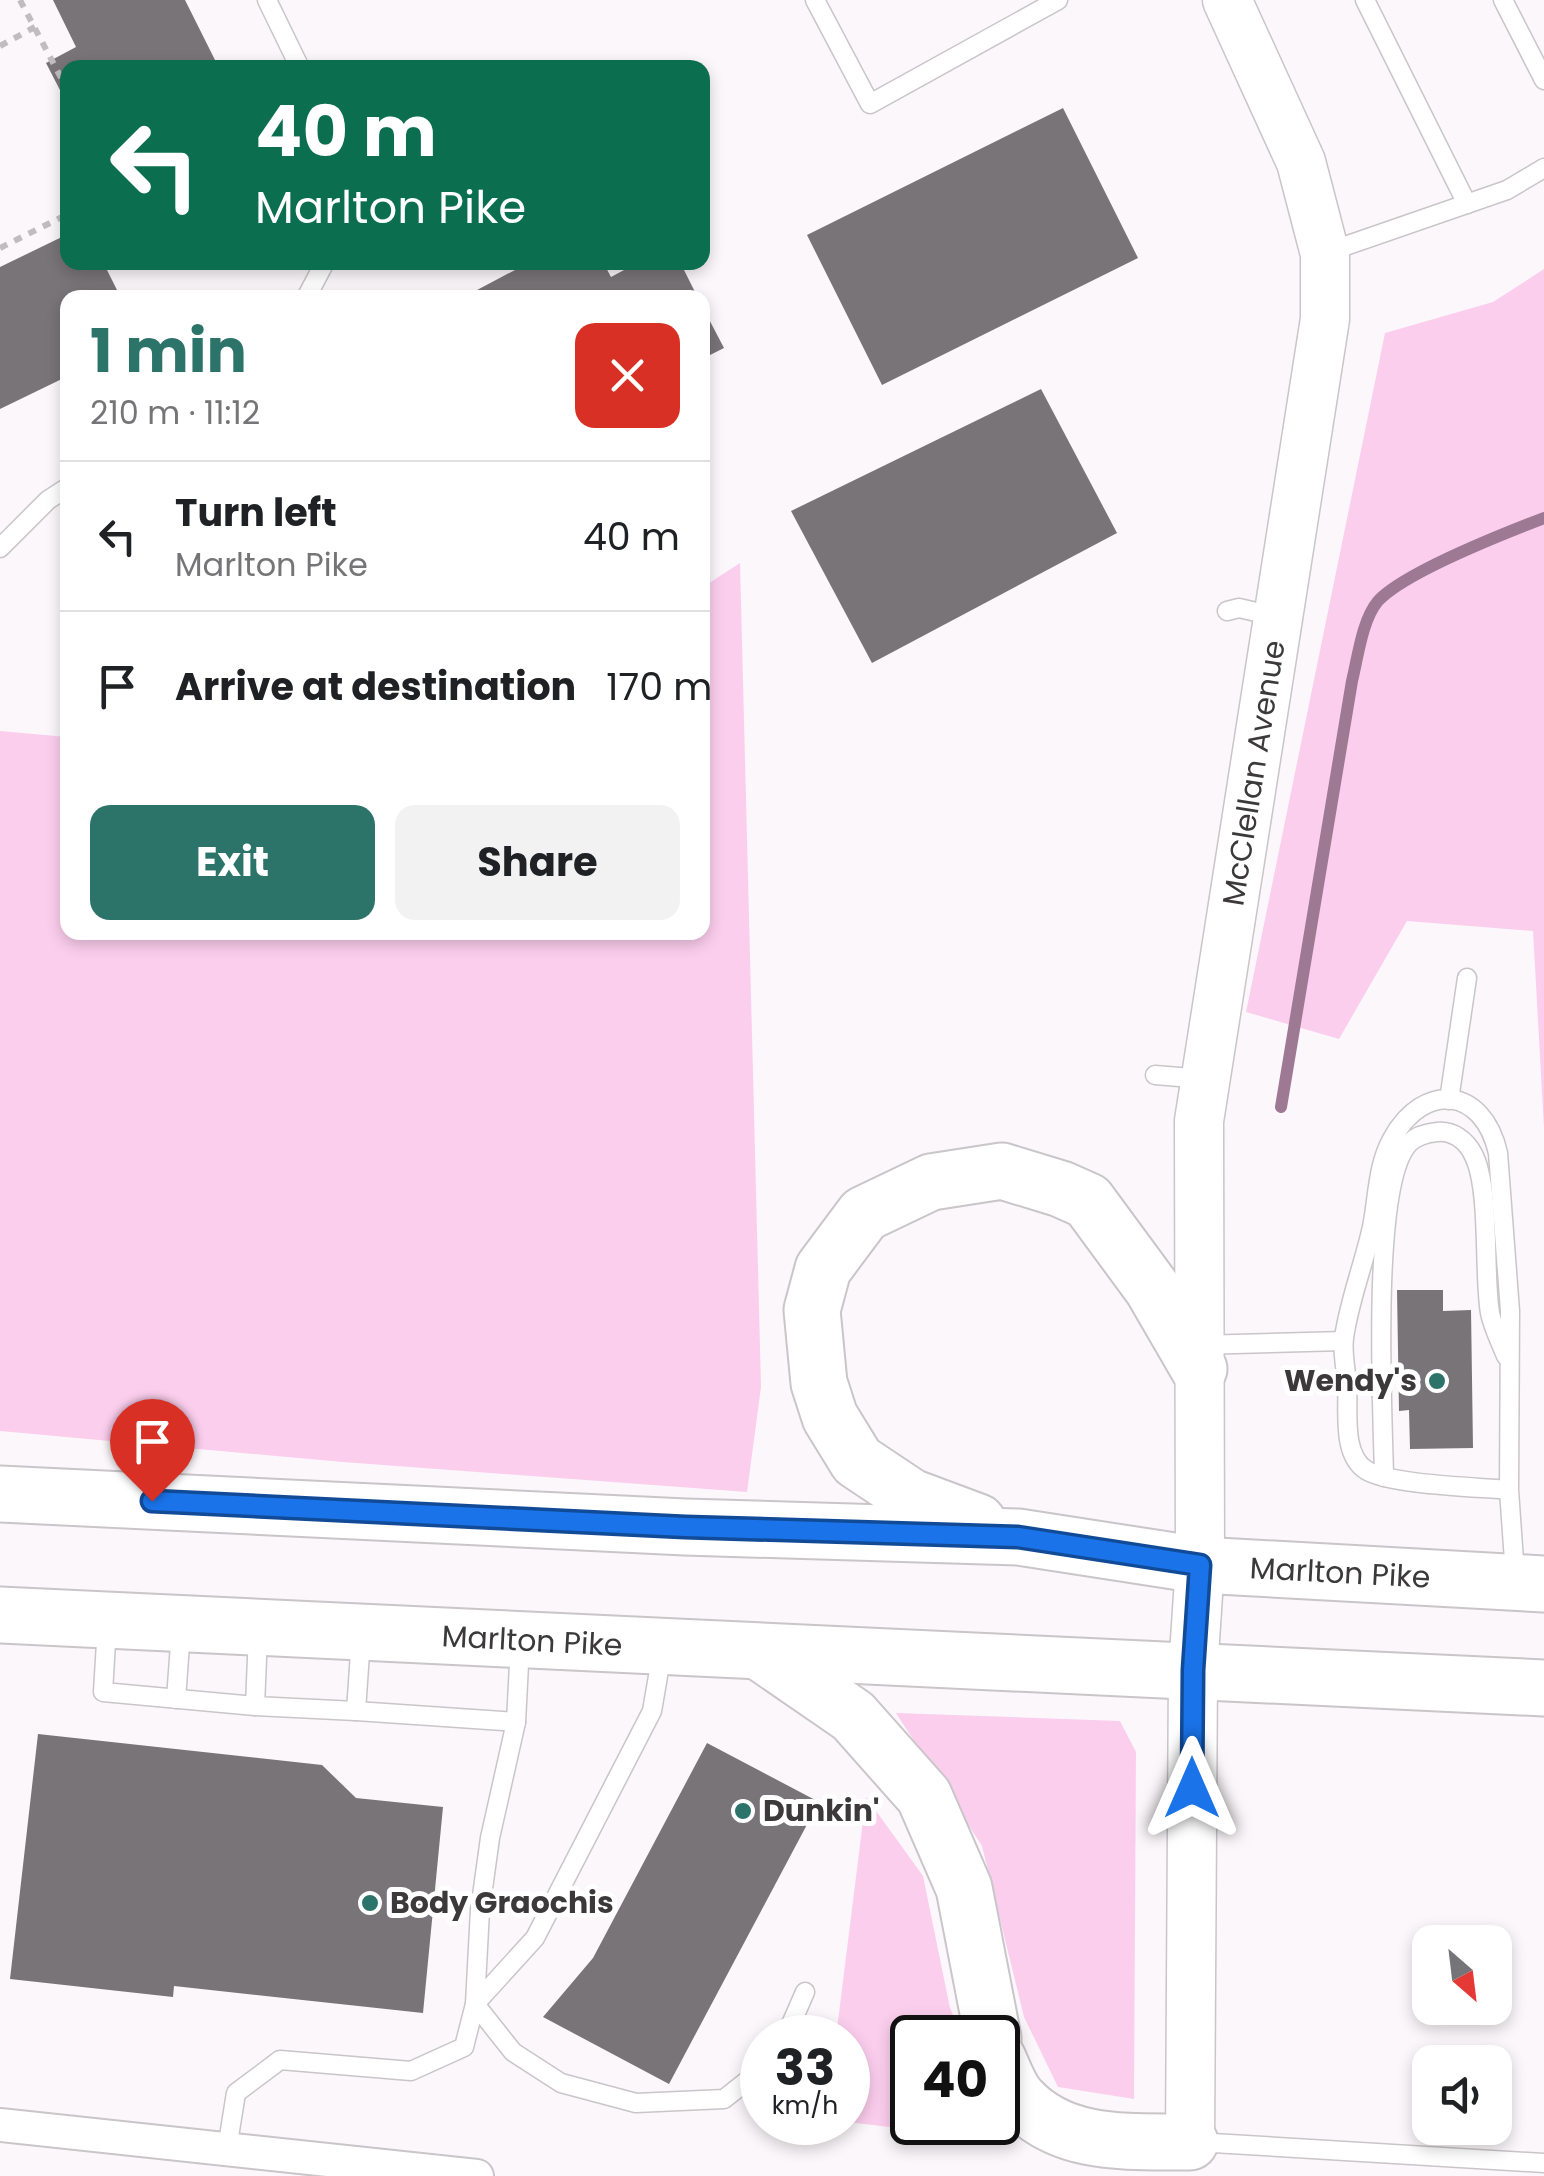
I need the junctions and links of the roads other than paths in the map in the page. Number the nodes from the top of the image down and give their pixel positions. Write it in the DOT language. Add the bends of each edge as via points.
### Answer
graph roads {
  1 [pos="267,0"];
  2 [pos="815,0"];
  3 [pos="1058,0"];
  4 [pos="1227,0"];
  5 [pos="1365,0"];
  6 [pos="1503,0"];
  7 [pos="296,60"];
  8 [pos="1544,80"];
  9 [pos="1544,168"];
  10 [pos="1467,204"];
  11 [pos="1325,254"];
  12 [pos="60,492"];
  13 [pos="0,548"];
  14 [pos="1227,612"];
  15 [pos="1278,617"];
  16 [pos="1467,978"];
  17 [pos="1155,1075"];
  18 [pos="1206,1079"];
  19 [pos="1450,1100"];
  20 [pos="1344,1341"];
  21 [pos="1199,1357"];
  22 [pos="1510,1366"];
  23 [pos="1384,1477"];
  24 [pos="1509,1490"];
  25 [pos="0,1494"];
  26 [pos="1018,1537"];
  27 [pos="1200,1565"];
  28 [pos="1530,1583"];
  29 [pos="0,1615"];
  30 [pos="108,1622"];
  31 [pos="182,1626"];
  32 [pos="258,1628"];
  33 [pos="362,1632"];
  34 [pos="520,1640"];
  35 [pos="663,1647"];
  36 [pos="760,1652"];
  37 [pos="1193,1670"];
  38 [pos="1544,1688"];
  39 [pos="176,1699"];
  40 [pos="255,1706"];
  41 [pos="356,1712"];
  42 [pos="516,1722"];
  43 [pos="805,1992"];
  44 [pos="475,2004"];
  45 [pos="794,2015"];
  46 [pos="988,2015"];
  47 [pos="740,2086"];
  48 [pos="1020,2100"];
  49 [pos="0,2125"];
  50 [pos="1190,2142"];
  51 [pos="228,2150"];
  52 [pos="1440,2156"];
  53 [pos="1544,2163"];
  54 [pos="478,2176"];
  55 [pos="1441,2176"];
  1 -- 7 [label="lane"];
  2 -- 3 [label="lane" via="870,104"];
  4 -- 11 [label="street, McClellan Avenue" via="1302,162"];
  5 -- 10 [label="lane"];
  6 -- 8 [label="lane"];
  9 -- 10 [label="lane"];
  10 -- 11 [label="lane"];
  11 -- 15 [label="street, McClellan Avenue" via="1324,319"];
  12 -- 13 [label="lane"];
  14 -- 15 [label="lane" via="1239,608"];
  15 -- 18 [label="street, McClellan Avenue"];
  16 -- 19 [label="lane"];
  17 -- 18 [label="lane"];
  18 -- 21 [label="street, McClellan Avenue" via="1199,1121"];
  19 -- 20 [label="lane" via="1413,1110 1386,1151"];
  19 -- 22 [label="lane" via="1475,1108 1494,1135"];
  20 -- 21 [label="lane"];
  20 -- 23 [label="lane" via="1353,1453 1364,1469"];
  21 -- 26 [label="highway" via="1088,1201 1061,1189 1002,1171 931,1182 864,1214 823,1269 812,1310 819,1383 830,1417 857,1461 911,1497"];
  21 -- 27 [label="street, McClellan Avenue"];
  22 -- 23 [label="lane" via="1490,1316 1478,1165 1461,1138 1424,1133 1408,1144 1394,1175 1380,1289"];
  22 -- 24 [label="lane"];
  23 -- 24 [label="lane"];
  24 -- 28 [label="lane"];
  25 -- 26 [label="highway, Marlton Pike"];
  26 -- 27 [label="highway, Marlton Pike"];
  27 -- 28 [label="highway, Marlton Pike"];
  27 -- 37 [label="street, McClellan Avenue"];
  29 -- 30 [label="highway, Marlton Pike"];
  30 -- 31 [label="highway, Marlton Pike"];
  30 -- 39 [label="lane" via="103,1692"];
  31 -- 32 [label="highway, Marlton Pike"];
  31 -- 39 [label="lane"];
  32 -- 33 [label="highway, Marlton Pike"];
  32 -- 40 [label="lane"];
  33 -- 34 [label="highway, Marlton Pike"];
  33 -- 41 [label="lane"];
  34 -- 35 [label="highway, Marlton Pike"];
  34 -- 42 [label="lane"];
  35 -- 36 [label="highway, Marlton Pike"];
  35 -- 44 [label="lane" via="652,1711 624,1770 535,1938"];
  36 -- 37 [label="highway, Marlton Pike"];
  36 -- 46 [label="highway" via="853,1716 924,1796 964,1888"];
  37 -- 38 [label="highway, Marlton Pike"];
  37 -- 50 [label="street, McClellan Avenue"];
  39 -- 40 [label="lane"];
  40 -- 41 [label="lane"];
  41 -- 42 [label="lane"];
  42 -- 44 [label="lane" via="490,1838"];
  43 -- 45 [label="lane"];
  44 -- 47 [label="lane" via="513,2052 561,2083 636,2104 724,2099"];
  44 -- 51 [label="lane" via="464,2047 411,2071 280,2060 236,2093"];
  48 -- 50 [label="highway" via="1054,2126 1101,2141"];
  49 -- 51 [label="street"];
  50 -- 52 [label="lane"];
  51 -- 54 [label="street"];
  52 -- 53 [label="lane"];
  52 -- 55 [label="lane"];
}
